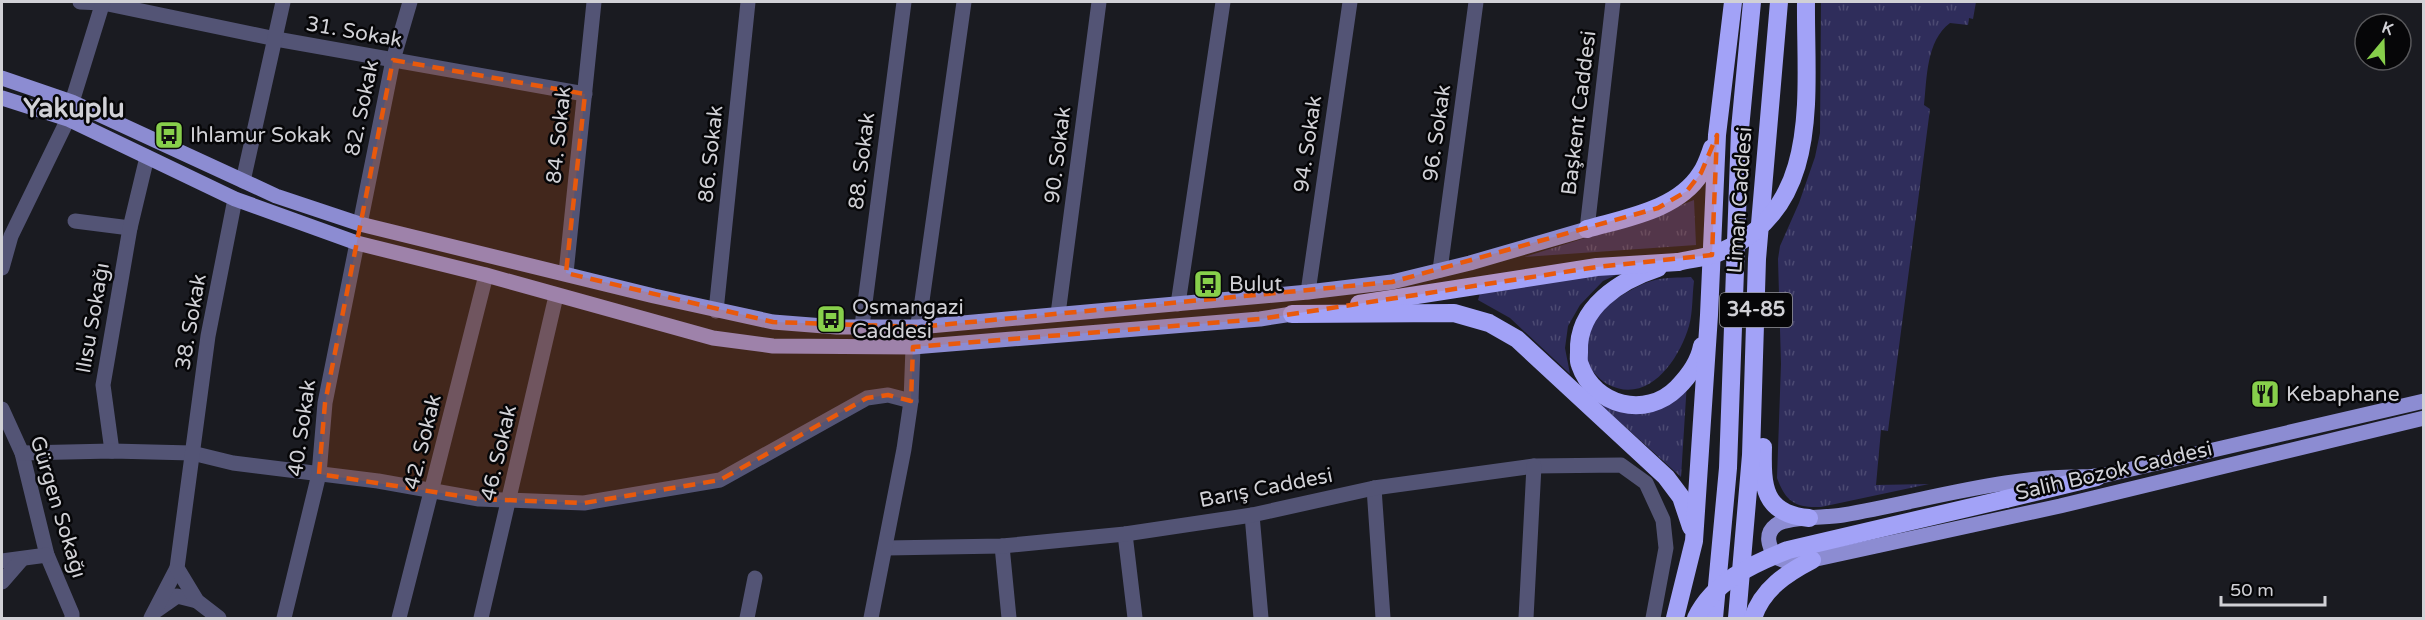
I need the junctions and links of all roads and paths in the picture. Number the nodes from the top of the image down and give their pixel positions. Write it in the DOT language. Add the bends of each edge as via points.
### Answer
graph roads {
  1 [pos="80,2"];
  2 [pos="103,2"];
  3 [pos="283,2"];
  4 [pos="410,2"];
  5 [pos="594,2"];
  6 [pos="748,2"];
  7 [pos="904,2"];
  8 [pos="964,2"];
  9 [pos="1099,2"];
  10 [pos="1223,2"];
  11 [pos="1350,2"];
  12 [pos="1476,2"];
  13 [pos="1613,2"];
  14 [pos="1733,2"];
  15 [pos="1752,2"];
  16 [pos="1779,2"];
  17 [pos="1806,2"];
  18 [pos="276,39"];
  19 [pos="393,60"];
  20 [pos="2,78"];
  21 [pos="585,94"];
  22 [pos="2,98"];
  23 [pos="72,102"];
  24 [pos="68,119"];
  25 [pos="1717,135"];
  26 [pos="147,157"];
  27 [pos="243,181"];
  28 [pos="235,199"];
  29 [pos="75,221"];
  30 [pos="360,224"];
  31 [pos="130,228"];
  32 [pos="1587,229"];
  33 [pos="357,243"];
  34 [pos="1678,262"];
  35 [pos="2,268"];
  36 [pos="1440,270"];
  37 [pos="566,273"];
  38 [pos="486,275"];
  39 [pos="1308,292"];
  40 [pos="556,296"];
  41 [pos="1178,304"];
  42 [pos="1756,304"];
  43 [pos="716,310"];
  44 [pos="1058,314"];
  45 [pos="1292,314"];
  46 [pos="1709,315"];
  47 [pos="862,326"];
  48 [pos="918,327"];
  49 [pos="913,347"];
  50 [pos="911,401"];
  51 [pos="2424,401"];
  52 [pos="2,410"];
  53 [pos="2424,418"];
  54 [pos="112,451"];
  55 [pos="22,453"];
  56 [pos="192,453"];
  57 [pos="1534,466"];
  58 [pos="319,474"];
  59 [pos="2097,477"];
  60 [pos="1374,488"];
  61 [pos="432,490"];
  62 [pos="510,502"];
  63 [pos="1252,515"];
  64 [pos="1809,518"];
  65 [pos="1125,534"];
  66 [pos="1694,542"];
  67 [pos="1002,546"];
  68 [pos="886,548"];
  69 [pos="47,555"];
  70 [pos="22,559"];
  71 [pos="1812,560"];
  72 [pos="2,561"];
  73 [pos="177,568"];
  74 [pos="755,578"];
  75 [pos="2,582"];
  76 [pos="197,601"];
  77 [pos="152,615"];
  78 [pos="72,618"];
  79 [pos="219,618"];
  80 [pos="284,618"];
  81 [pos="399,618"];
  82 [pos="481,618"];
  83 [pos="747,618"];
  84 [pos="871,618"];
  85 [pos="1009,618"];
  86 [pos="1135,618"];
  87 [pos="1262,618"];
  88 [pos="1383,618"];
  89 [pos="1526,618"];
  90 [pos="1653,618"];
  91 [pos="1675,618"];
  92 [pos="1696,618"];
  93 [pos="1714,618"];
  94 [pos="1737,618"];
  95 [pos="1753,618"];
  1 -- 2 [label="street, 31. Sokak"];
  2 -- 18 [label="street, 31. Sokak"];
  2 -- 23 [label="street"];
  3 -- 18 [label="street"];
  4 -- 19 [label="street, 82. Sokak"];
  5 -- 21 [label="street, 84. Sokak"];
  6 -- 43 [label="street, 86. Sokak"];
  7 -- 47 [label="street, 88. Sokak"];
  8 -- 48 [label="street"];
  9 -- 44 [label="street, 90. Sokak"];
  10 -- 41 [label="street"];
  11 -- 39 [label="street, 94. Sokak"];
  12 -- 36 [label="street, 96. Sokak"];
  13 -- 32 [label="street, Başkent Caddesi"];
  14 -- 25 [label="highway"];
  15 -- 93 [label="highway, Liman Caddesi / 34-85" via="1740,129 1728,468"];
  16 -- 42 [label="highway, Liman Caddesi / 34-85"];
  17 -- 34 [label="highway, bridge" via="1805,114 1803,145 1795,175 1769,220 1747,238 1713,255"];
  18 -- 19 [label="street, 31. Sokak"];
  18 -- 27 [label="street"];
  19 -- 21 [label="street, 31. Sokak"];
  19 -- 30 [label="street, 82. Sokak"];
  20 -- 23 [label="main road"];
  21 -- 37 [label="street, 84. Sokak"];
  22 -- 24 [label="main road"];
  23 -- 24 [label="main road"];
  23 -- 27 [label="main road"];
  24 -- 26 [label="main road"];
  24 -- 35 [label="street" via="11,236"];
  25 -- 32 [label="highway" via="1701,173 1687,190 1658,208"];
  25 -- 46 [label="highway"];
  26 -- 28 [label="main road"];
  26 -- 31 [label="street, Ilısu Sokağı"];
  27 -- 30 [label="main road"];
  28 -- 33 [label="main road"];
  28 -- 56 [label="street, 38. Sokak" via="208,336"];
  29 -- 31 [label="street"];
  30 -- 33 [label="main road"];
  30 -- 37 [label="main road"];
  31 -- 54 [label="street, Ilısu Sokağı" via="103,385"];
  32 -- 36 [label="main road"];
  33 -- 38 [label="main road"];
  33 -- 58 [label="street, 40. Sokak" via="325,403"];
  34 -- 45 [label="highway" via="1597,267"];
  34 -- 46 [label="highway" via="1633,278 1596,305 1578,343 1579,364 1592,386 1609,400 1648,405 1669,397 1687,378 1701,352"];
  36 -- 39 [label="main road" via="1392,282"];
  37 -- 40 [label="main road"];
  37 -- 43 [label="main road"];
  38 -- 40 [label="main road"];
  38 -- 61 [label="street, 42. Sokak"];
  39 -- 41 [label="main road"];
  40 -- 49 [label="main road" via="713,338 773,346"];
  40 -- 62 [label="street, 46. Sokak"];
  41 -- 44 [label="main road"];
  42 -- 64 [label="highway" via="1764,350 1765,492 1775,507"];
  42 -- 94 [label="highway, Liman Caddesi / 34-85" via="1751,455"];
  43 -- 47 [label="main road" via="773,322"];
  44 -- 48 [label="main road"];
  45 -- 49 [label="main road"];
  45 -- 66 [label="highway" via="1454,314 1489,323 1517,339 1666,477 1681,497"];
  46 -- 66 [label="highway"];
  47 -- 48 [label="main road"];
  48 -- 49 [label="street"];
  49 -- 50 [label="street"];
  50 -- 62 [label="street" via="888,395 867,398 720,480 584,503"];
  50 -- 68 [label="street"];
  51 -- 59 [label="main road, Salih Bozok Caddesi"];
  52 -- 55 [label="street, Gürgen Sokağı"];
  53 -- 71 [label="main road, Salih Bozok Caddesi" via="2060,506"];
  54 -- 55 [label="street"];
  54 -- 56 [label="street"];
  55 -- 69 [label="street, Gürgen Sokağı"];
  56 -- 58 [label="street" via="233,463"];
  56 -- 73 [label="street, 38. Sokak"];
  57 -- 60 [label="street, Barış Caddesi"];
  57 -- 89 [label="street"];
  57 -- 90 [label="street, Barış Caddesi" via="1621,465 1647,483 1663,520 1666,548"];
  58 -- 61 [label="street"];
  58 -- 80 [label="street, 40. Sokak"];
  59 -- 64 [label="main road, Salih Bozok Caddesi" via="2029,478 1844,515"];
  59 -- 92 [label="highway, bridge" via="1788,550 1733,577 1703,603"];
  60 -- 63 [label="street, Barış Caddesi"];
  60 -- 88 [label="street"];
  61 -- 62 [label="street"];
  61 -- 81 [label="street, 42. Sokak"];
  62 -- 82 [label="street, 46. Sokak"];
  63 -- 65 [label="street, Barış Caddesi"];
  63 -- 87 [label="street"];
  64 -- 71 [label="main road, Salih Bozok Caddesi" via="1777,523 1768,539 1776,557 1785,561"];
  65 -- 67 [label="street, Barış Caddesi"];
  65 -- 86 [label="street"];
  66 -- 91 [label="highway"];
  67 -- 68 [label="street, Barış Caddesi"];
  67 -- 85 [label="street"];
  68 -- 84 [label="street"];
  69 -- 70 [label="street"];
  69 -- 78 [label="street, Gürgen Sokağı"];
  70 -- 72 [label="street"];
  70 -- 75 [label="street"];
  71 -- 95 [label="highway" via="1776,582"];
  73 -- 76 [label="street"];
  73 -- 77 [label="street"];
  74 -- 83 [label="street"];
  76 -- 77 [label="street" via="177,596"];
  76 -- 79 [label="street"];
}
